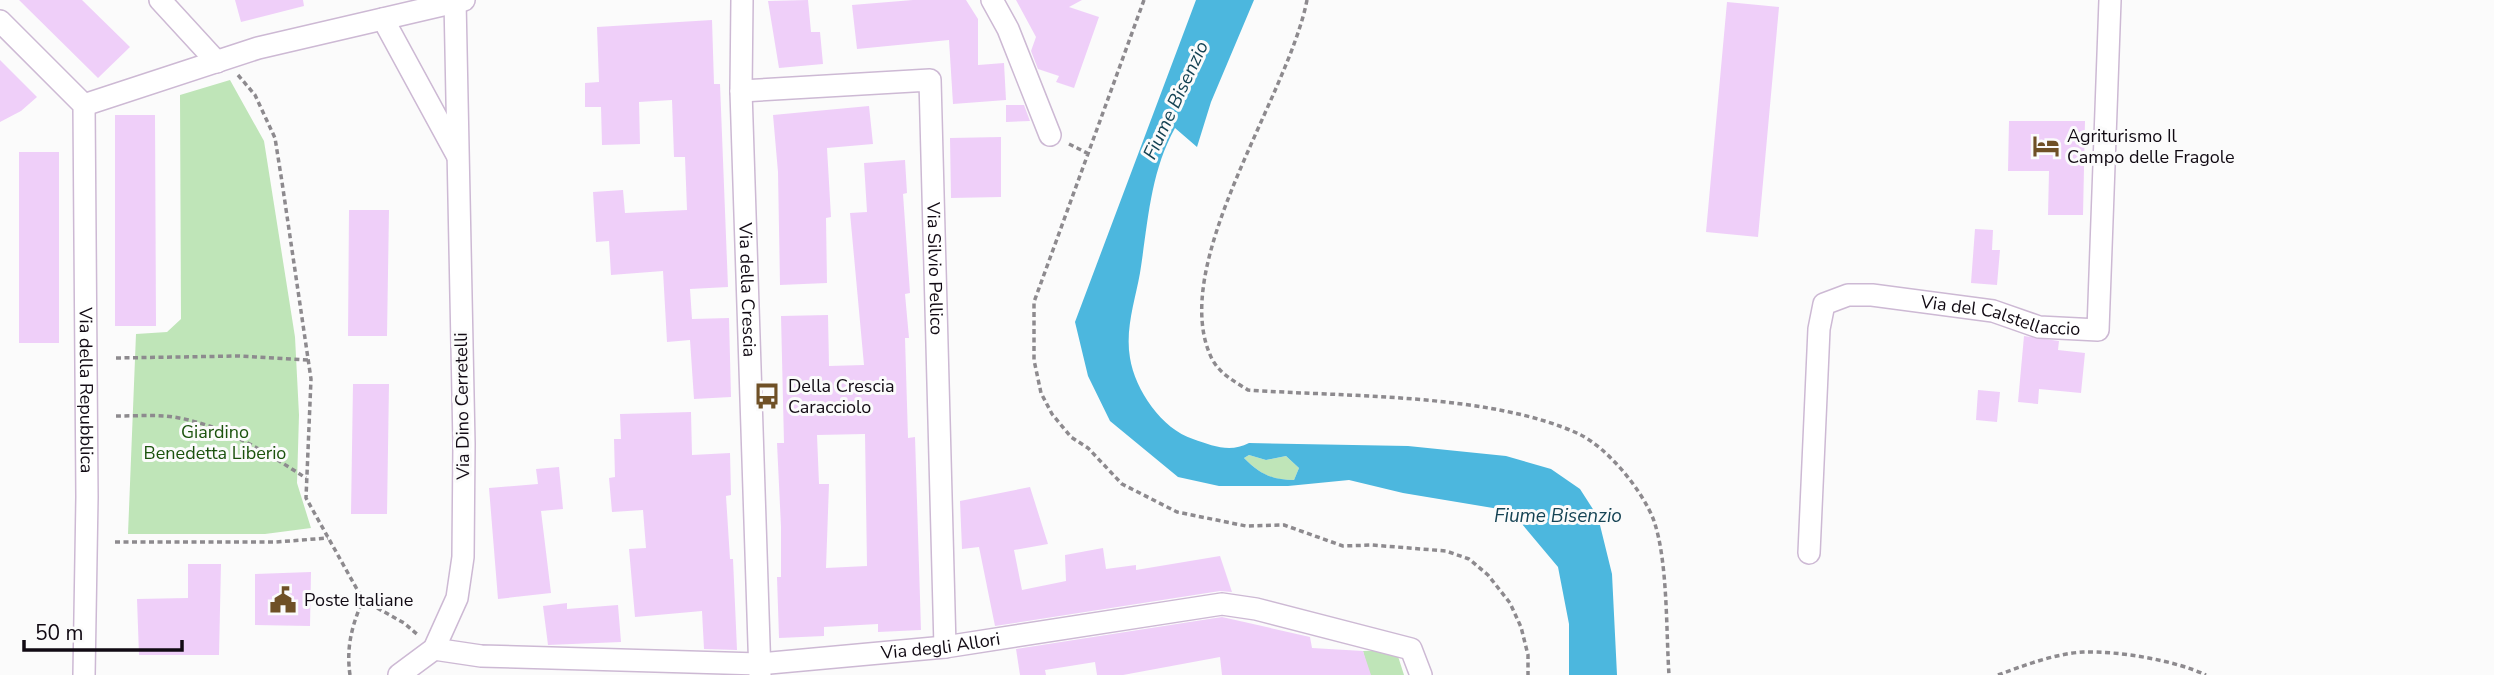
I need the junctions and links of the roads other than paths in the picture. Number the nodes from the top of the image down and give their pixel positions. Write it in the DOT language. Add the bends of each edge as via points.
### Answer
graph roads {
  1 [pos="160,0"];
  2 [pos="458,0"];
  3 [pos="742,0"];
  4 [pos="992,0"];
  5 [pos="2110,0"];
  6 [pos="382,9"];
  7 [pos="0,21"];
  8 [pos="225,67"];
  9 [pos="741,91"];
  10 [pos="84,105"];
  11 [pos="1050,135"];
  12 [pos="458,158"];
  13 [pos="1809,553"];
  14 [pos="946,647"];
  15 [pos="434,649"];
  16 [pos="760,670"];
  17 [pos="84,675"];
  18 [pos="399,675"];
  19 [pos="1422,675"];
  1 -- 8 [label="street"];
  2 -- 6 [label="street"];
  2 -- 12 [label="street, Via Dino Cerretelli"];
  3 -- 9 [label="street, Via della Crescia"];
  4 -- 11 [label="street" via="1009,29"];
  5 -- 13 [label="street, Via del Calstellaccio" via="2098,330 2039,327 1993,311 1872,295 1847,295 1824,304"];
  6 -- 8 [label="street" via="258,48"];
  6 -- 12 [label="street, Via Dino Cerretelli"];
  7 -- 10 [label="street"];
  8 -- 10 [label="street"];
  9 -- 14 [label="street, Via Silvio Pellico" via="930,80"];
  9 -- 16 [label="street, Via della Crescia"];
  10 -- 17 [label="street, Via della Repubblica"];
  12 -- 15 [label="street, Via Dino Cerretelli" via="463,557 457,598"];
  14 -- 16 [label="street, Via degli Allori"];
  14 -- 19 [label="street, Via degli Allori" via="1222,604 1411,649"];
  15 -- 16 [label="street, Via degli Allori" via="494,657"];
  15 -- 18 [label="street"];
}
